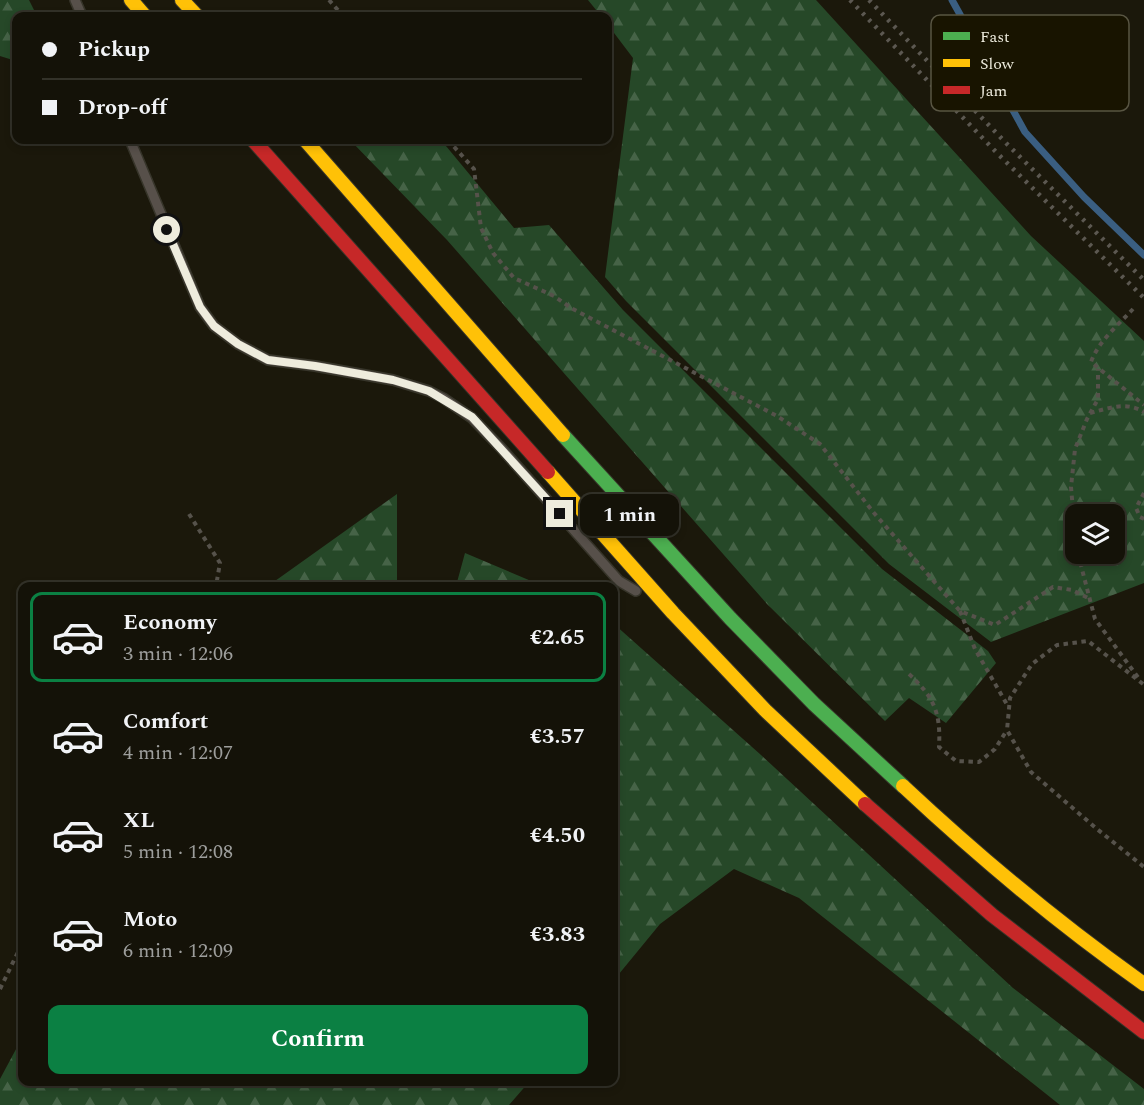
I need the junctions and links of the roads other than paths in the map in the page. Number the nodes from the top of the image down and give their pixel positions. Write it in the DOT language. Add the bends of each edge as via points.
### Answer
graph roads {
  1 [pos="130,0"];
  2 [pos="182,0"];
  3 [pos="141,12"];
  4 [pos="192,12"];
  5 [pos="132,144"];
  6 [pos="257,144"];
  7 [pos="309,144"];
  8 [pos="673,613"];
  9 [pos="1144,984"];
  10 [pos="1144,1032"];
  1 -- 3 [label="highway"];
  2 -- 4 [label="highway"];
  5 -- 8 [label="lane" via="200,307 214,326 268,360 393,380 443,398 472,417 619,581"];
  6 -- 8 [label="highway"];
  7 -- 9 [label="highway" via="628,509 796,686 943,824 1098,952"];
  8 -- 10 [label="highway" via="782,726 924,857 992,915"];
}
